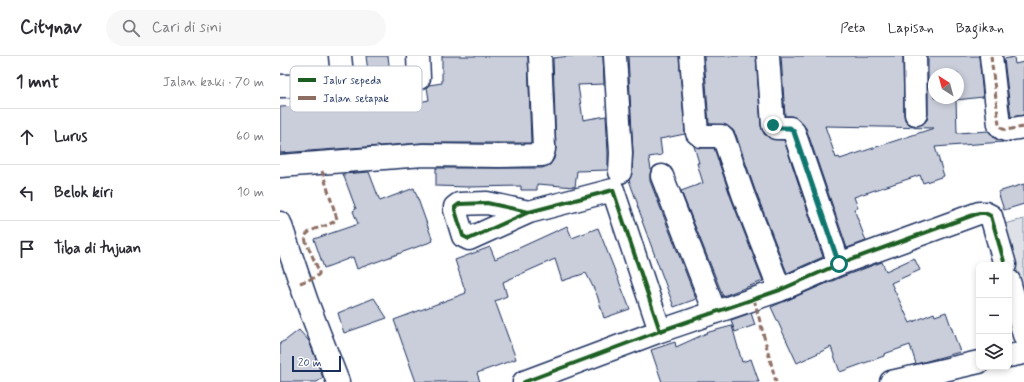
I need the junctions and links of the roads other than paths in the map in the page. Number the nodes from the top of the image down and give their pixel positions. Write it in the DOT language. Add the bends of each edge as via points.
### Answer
graph roads {
  1 [pos="340,56"];
  2 [pos="418,56"];
  3 [pos="540,56"];
  4 [pos="615,56"];
  5 [pos="691,56"];
  6 [pos="768,56"];
  7 [pos="915,56"];
  8 [pos="993,56"];
  9 [pos="341,66"];
  10 [pos="418,66"];
  11 [pos="916,114"];
  12 [pos="1024,127"];
  13 [pos="280,166"];
  14 [pos="620,172"];
  15 [pos="662,176"];
  16 [pos="529,212"];
  17 [pos="280,224"];
  18 [pos="1004,262"];
  19 [pos="839,264"];
  20 [pos="780,290"];
  21 [pos="1012,292"];
  22 [pos="715,312"];
  23 [pos="660,331"];
  24 [pos="1024,335"];
  25 [pos="1024,353"];
  26 [pos="1012,355"];
  27 [pos="976,363"];
  28 [pos="338,382"];
  29 [pos="524,382"];
  30 [pos="891,382"];
  1 -- 9 [label="street"];
  2 -- 10 [label="street"];
  3 -- 13 [label="street" via="544,149 542,155 423,156"];
  4 -- 14 [label="street"];
  5 -- 20 [label="street" via="697,133 701,136 721,136 724,139"];
  6 -- 19 [label="street" via="773,125 776,128 790,128 794,132"];
  7 -- 11 [label="street"];
  8 -- 12 [label="street" via="999,125 1006,130"];
  15 -- 22 [label="street"];
  16 -- 23 [label="street" via="613,190"];
  17 -- 28 [label="street"];
  18 -- 19 [label="street" via="992,219 988,214 982,213"];
  19 -- 20 [label="street"];
  20 -- 22 [label="street"];
  21 -- 24 [label="street"];
  22 -- 23 [label="street"];
  23 -- 29 [label="street"];
  25 -- 26 [label="street"];
  27 -- 30 [label="street"];
}
